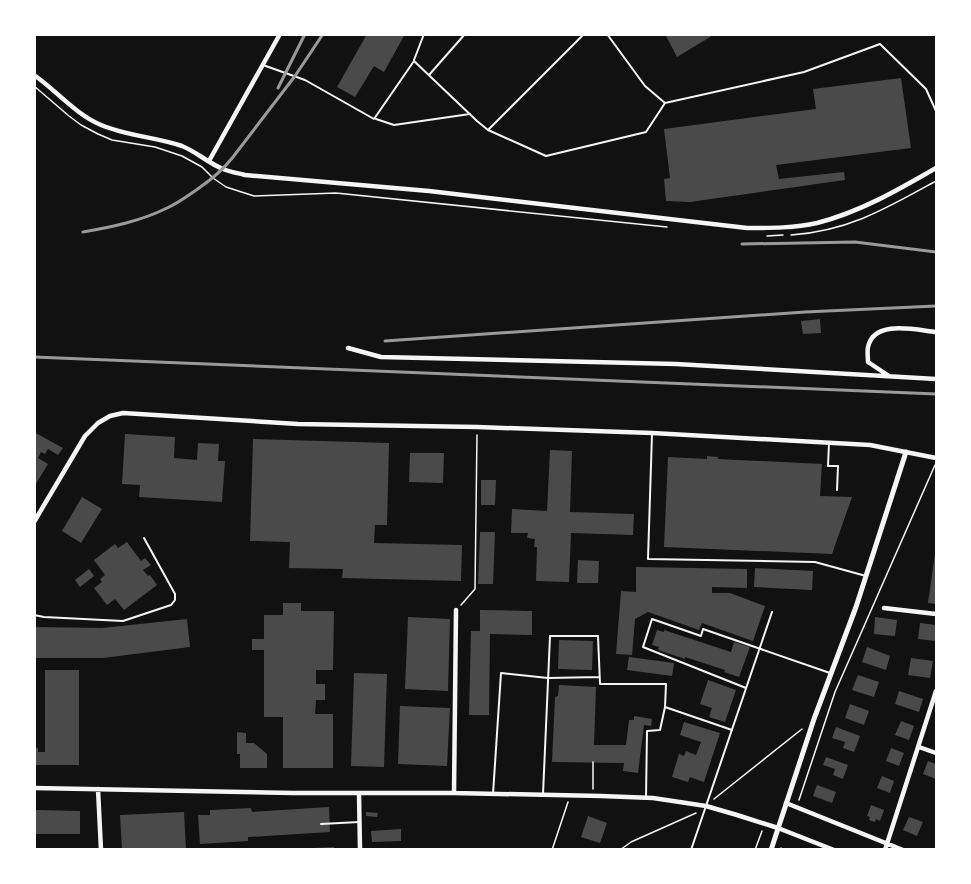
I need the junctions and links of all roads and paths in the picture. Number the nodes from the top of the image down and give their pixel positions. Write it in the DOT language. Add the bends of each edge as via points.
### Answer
graph roads {
  1 [pos="280,34"];
  2 [pos="424,34"];
  3 [pos="465,34"];
  4 [pos="584,34"];
  5 [pos="607,34"];
  6 [pos="414,61"];
  7 [pos="263,65"];
  8 [pos="34,75"];
  9 [pos="429,75"];
  10 [pos="665,103"];
  11 [pos="936,111"];
  12 [pos="470,114"];
  13 [pos="374,119"];
  14 [pos="488,130"];
  15 [pos="209,161"];
  16 [pos="936,168"];
  17 [pos="936,332"];
  18 [pos="348,348"];
  19 [pos="889,376"];
  20 [pos="936,379"];
  21 [pos="477,427"];
  22 [pos="652,433"];
  23 [pos="829,443"];
  24 [pos="906,452"];
  25 [pos="936,460"];
  26 [pos="837,490"];
  27 [pos="34,522"];
  28 [pos="144,538"];
  29 [pos="866,576"];
  30 [pos="884,609"];
  31 [pos="456,610"];
  32 [pos="772,612"];
  33 [pos="936,614"];
  34 [pos="34,615"];
  35 [pos="760,648"];
  36 [pos="830,673"];
  37 [pos="600,677"];
  38 [pos="548,678"];
  39 [pos="746,688"];
  40 [pos="936,691"];
  41 [pos="665,707"];
  42 [pos="814,719"];
  43 [pos="732,730"];
  44 [pos="919,747"];
  45 [pos="936,753"];
  46 [pos="593,762"];
  47 [pos="34,788"];
  48 [pos="98,789"];
  49 [pos="359,793"];
  50 [pos="454,793"];
  51 [pos="493,794"];
  52 [pos="543,795"];
  53 [pos="570,795"];
  54 [pos="593,796"];
  55 [pos="646,798"];
  56 [pos="786,803"];
  57 [pos="706,806"];
  58 [pos="797,807"];
  59 [pos="360,822"];
  60 [pos="321,824"];
  61 [pos="765,824"];
  62 [pos="778,828"];
  63 [pos="886,847"];
  64 [pos="101,849"];
  65 [pos="360,849"];
  66 [pos="552,849"];
  67 [pos="620,849"];
  68 [pos="690,849"];
  69 [pos="755,849"];
  70 [pos="771,849"];
  71 [pos="834,849"];
  72 [pos="903,849"];
  1 -- 7 [label="street"];
  2 -- 6 [label="lane"];
  3 -- 9 [label="lane"];
  4 -- 14 [label="lane"];
  5 -- 10 [label="lane" via="645,86"];
  6 -- 9 [label="lane"];
  6 -- 13 [label="lane"];
  7 -- 13 [label="lane" via="305,80"];
  7 -- 15 [label="street"];
  8 -- 15 [label="street" via="99,125 183,146"];
  9 -- 12 [label="lane"];
  10 -- 11 [label="lane" via="804,72 880,44 926,89"];
  10 -- 14 [label="lane" via="646,132 546,156"];
  12 -- 13 [label="lane" via="394,125"];
  12 -- 14 [label="lane"];
  15 -- 16 [label="street" via="245,174 747,228 815,223 849,213"];
  17 -- 19 [label="street" via="890,328 876,334 868,347 868,362"];
  18 -- 19 [label="street" via="381,357 676,364"];
  19 -- 20 [label="street"];
  21 -- 22 [label="street"];
  21 -- 27 [label="street" via="298,424 123,413 98,423 85,436"];
  21 -- 31 [label="path" via="475,589"];
  22 -- 23 [label="street"];
  22 -- 29 [label="lane" via="648,559 815,562"];
  23 -- 24 [label="street"];
  23 -- 26 [label="lane" via="828,466 838,466"];
  24 -- 25 [label="street"];
  24 -- 29 [label="street"];
  25 -- 58 [label="path" via="835,692"];
  28 -- 34 [label="lane" via="175,594 171,605 123,621"];
  29 -- 36 [label="street"];
  30 -- 33 [label="street"];
  31 -- 50 [label="street"];
  32 -- 35 [label="lane"];
  35 -- 36 [label="lane"];
  35 -- 39 [label="lane"];
  35 -- 39 [label="lane" via="703,629 700,636 652,620 643,647"];
  36 -- 42 [label="street"];
  37 -- 38 [label="lane"];
  37 -- 38 [label="lane" via="598,636 550,636"];
  37 -- 41 [label="lane" via="600,684 666,684"];
  38 -- 51 [label="lane" via="501,673"];
  38 -- 52 [label="lane"];
  39 -- 43 [label="lane"];
  40 -- 44 [label="street"];
  41 -- 43 [label="lane"];
  41 -- 55 [label="lane" via="660,730 647,731"];
  42 -- 56 [label="street"];
  42 -- 57 [label="path"];
  43 -- 57 [label="lane"];
  44 -- 45 [label="street"];
  44 -- 63 [label="street"];
  46 -- 54 [label="path"];
  47 -- 48 [label="street"];
  48 -- 49 [label="street"];
  48 -- 64 [label="street"];
  49 -- 50 [label="street"];
  49 -- 59 [label="street"];
  50 -- 51 [label="street"];
  51 -- 52 [label="street"];
  52 -- 53 [label="street"];
  53 -- 54 [label="street"];
  53 -- 66 [label="path"];
  54 -- 55 [label="street"];
  55 -- 57 [label="street"];
  56 -- 58 [label="street"];
  56 -- 62 [label="street"];
  57 -- 61 [label="street"];
  57 -- 67 [label="path"];
  57 -- 68 [label="lane"];
  58 -- 63 [label="street"];
  59 -- 60 [label="lane"];
  59 -- 65 [label="street"];
  61 -- 62 [label="street"];
  61 -- 69 [label="path"];
  62 -- 70 [label="street"];
  62 -- 71 [label="street"];
  63 -- 72 [label="street"];
}
